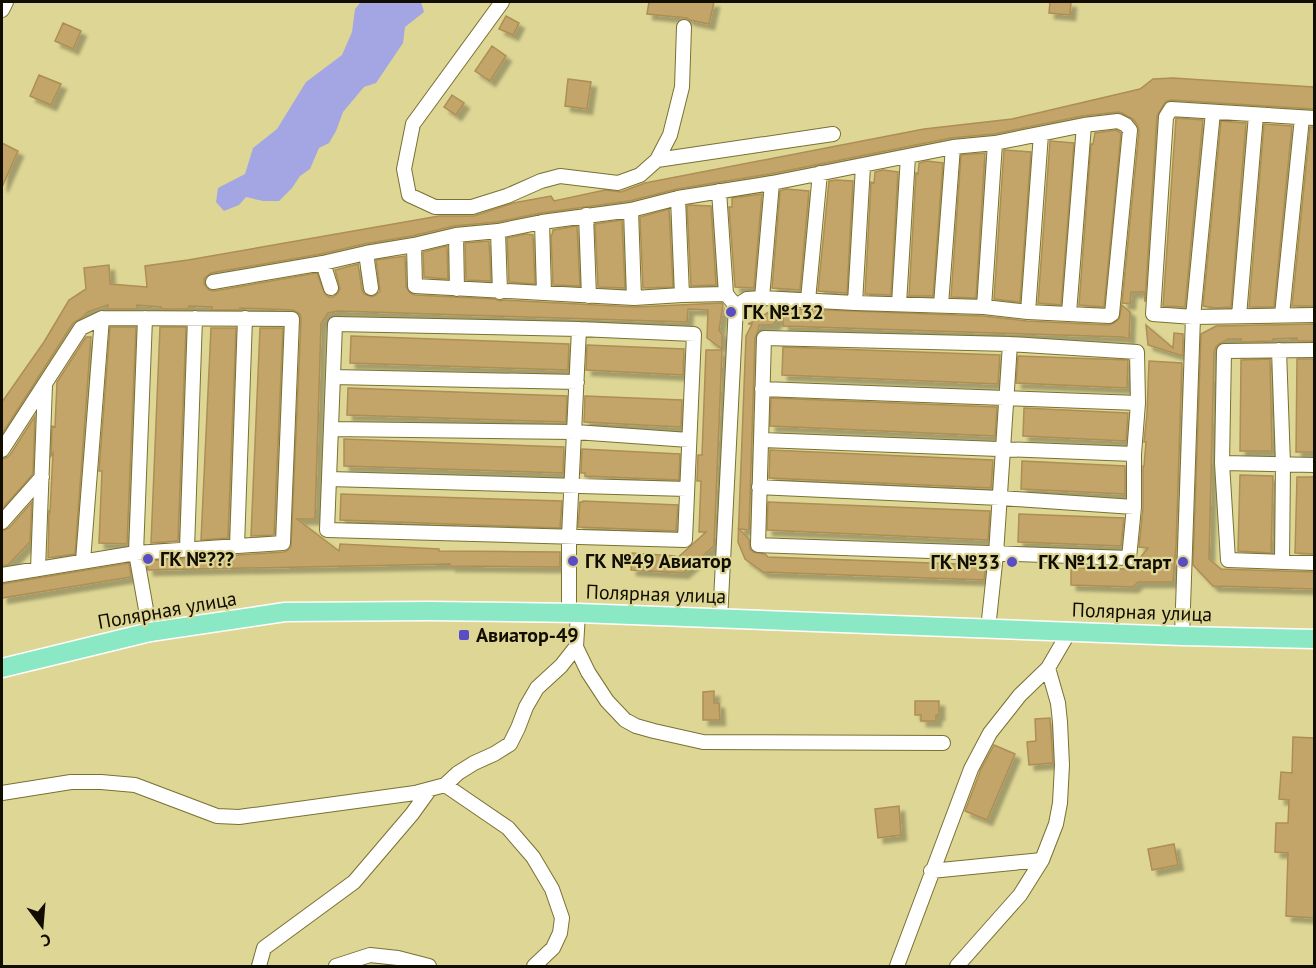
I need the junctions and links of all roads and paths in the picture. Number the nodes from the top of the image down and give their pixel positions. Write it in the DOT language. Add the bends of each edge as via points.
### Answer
graph roads {
  1 [pos="6,2"];
  2 [pos="502,2"];
  3 [pos="2,10"];
  4 [pos="684,27"];
  5 [pos="1214,112"];
  6 [pos="1256,115"];
  7 [pos="1308,118"];
  8 [pos="1084,125"];
  9 [pos="833,134"];
  10 [pos="1041,134"];
  11 [pos="994,143"];
  12 [pos="953,147"];
  13 [pos="908,156"];
  14 [pos="657,160"];
  15 [pos="863,166"];
  16 [pos="819,173"];
  17 [pos="772,183"];
  18 [pos="719,191"];
  19 [pos="678,198"];
  20 [pos="631,210"];
  21 [pos="586,215"];
  22 [pos="542,222"];
  23 [pos="498,231"];
  24 [pos="456,236"];
  25 [pos="414,245"];
  26 [pos="366,253"];
  27 [pos="323,263"];
  28 [pos="213,282"];
  29 [pos="331,288"];
  30 [pos="371,288"];
  31 [pos="457,289"];
  32 [pos="500,292"];
  33 [pos="544,293"];
  34 [pos="726,294"];
  35 [pos="682,295"];
  36 [pos="589,296"];
  37 [pos="634,298"];
  38 [pos="762,298"];
  39 [pos="808,300"];
  40 [pos="855,303"];
  41 [pos="899,304"];
  42 [pos="941,305"];
  43 [pos="736,306"];
  44 [pos="984,307"];
  45 [pos="1028,312"];
  46 [pos="1069,314"];
  47 [pos="1282,315"];
  48 [pos="1314,315"];
  49 [pos="1239,316"];
  50 [pos="1193,317"];
  51 [pos="102,318"];
  52 [pos="146,318"];
  53 [pos="195,318"];
  54 [pos="245,318"];
  55 [pos="579,328"];
  56 [pos="1010,344"];
  57 [pos="1279,350"];
  58 [pos="1314,350"];
  59 [pos="333,377"];
  60 [pos="577,382"];
  61 [pos="45,385"];
  62 [pos="762,389"];
  63 [pos="1006,398"];
  64 [pos="1138,403"];
  65 [pos="331,429"];
  66 [pos="575,432"];
  67 [pos="689,440"];
  68 [pos="761,440"];
  69 [pos="1003,449"];
  70 [pos="2,450"];
  71 [pos="1134,454"];
  72 [pos="1222,463"];
  73 [pos="1283,464"];
  74 [pos="1314,465"];
  75 [pos="42,477"];
  76 [pos="329,479"];
  77 [pos="572,486"];
  78 [pos="759,487"];
  79 [pos="687,489"];
  80 [pos="1000,498"];
  81 [pos="1134,507"];
  82 [pos="2,522"];
  83 [pos="569,536"];
  84 [pos="237,546"];
  85 [pos="187,549"];
  86 [pos="136,553"];
  87 [pos="996,554"];
  88 [pos="83,561"];
  89 [pos="1282,562"];
  90 [pos="1314,563"];
  91 [pos="38,569"];
  92 [pos="2,574"];
  93 [pos="574,614"];
  94 [pos="720,620"];
  95 [pos="988,628"];
  96 [pos="150,632"];
  97 [pos="1070,632"];
  98 [pos="1182,636"];
  99 [pos="1314,639"];
  100 [pos="576,646"];
  101 [pos="2,668"];
  102 [pos="1048,668"];
  103 [pos="943,742"];
  104 [pos="445,785"];
  105 [pos="430,789"];
  106 [pos="2,793"];
  107 [pos="1042,860"];
  108 [pos="932,871"];
  109 [pos="260,966"];
  110 [pos="336,966"];
  111 [pos="429,966"];
  112 [pos="534,966"];
  113 [pos="897,966"];
  114 [pos="957,966"];
  1 -- 3 [label="lane"];
  2 -- 14 [label="lane" via="413,124 404,169 409,195 435,207 472,207 560,176 618,183 640,175"];
  4 -- 14 [label="lane" via="682,87 670,135"];
  5 -- 6 [label="lane"];
  5 -- 50 [label="lane"];
  5 -- 50 [label="lane" via="1171,109 1166,117 1153,314"];
  6 -- 7 [label="lane"];
  6 -- 49 [label="lane"];
  7 -- 47 [label="lane"];
  8 -- 10 [label="lane"];
  8 -- 46 [label="lane"];
  8 -- 46 [label="lane" via="1118,122 1130,130 1112,314"];
  9 -- 14 [label="lane"];
  10 -- 11 [label="lane"];
  10 -- 45 [label="lane"];
  11 -- 12 [label="lane"];
  11 -- 44 [label="lane"];
  12 -- 13 [label="lane"];
  12 -- 42 [label="lane"];
  13 -- 15 [label="lane"];
  13 -- 41 [label="lane"];
  15 -- 16 [label="lane"];
  15 -- 40 [label="lane"];
  16 -- 17 [label="lane"];
  16 -- 39 [label="lane"];
  17 -- 18 [label="lane"];
  17 -- 38 [label="lane"];
  18 -- 19 [label="lane"];
  18 -- 34 [label="lane"];
  19 -- 20 [label="lane"];
  19 -- 35 [label="lane"];
  20 -- 21 [label="lane"];
  20 -- 37 [label="lane"];
  21 -- 22 [label="lane"];
  21 -- 36 [label="lane"];
  22 -- 23 [label="lane"];
  22 -- 33 [label="lane"];
  23 -- 24 [label="lane"];
  23 -- 32 [label="lane"];
  24 -- 25 [label="lane"];
  24 -- 31 [label="lane"];
  25 -- 26 [label="lane"];
  25 -- 31 [label="lane" via="415,286"];
  26 -- 27 [label="lane"];
  26 -- 30 [label="lane"];
  27 -- 28 [label="lane"];
  27 -- 29 [label="lane"];
  31 -- 32 [label="lane"];
  32 -- 33 [label="lane"];
  33 -- 36 [label="lane"];
  34 -- 35 [label="lane"];
  34 -- 43 [label="lane"];
  35 -- 37 [label="lane"];
  36 -- 37 [label="lane"];
  38 -- 39 [label="lane"];
  38 -- 43 [label="lane" via="747,299"];
  39 -- 40 [label="lane"];
  40 -- 41 [label="lane"];
  41 -- 42 [label="lane"];
  42 -- 44 [label="lane"];
  43 -- 94 [label="lane"];
  44 -- 45 [label="lane"];
  45 -- 46 [label="lane"];
  47 -- 48 [label="lane"];
  47 -- 49 [label="lane"];
  49 -- 50 [label="lane"];
  50 -- 98 [label="lane"];
  51 -- 52 [label="lane"];
  51 -- 61 [label="lane" via="81,328"];
  51 -- 88 [label="lane"];
  52 -- 53 [label="lane"];
  52 -- 86 [label="lane"];
  53 -- 54 [label="lane"];
  53 -- 85 [label="lane"];
  54 -- 84 [label="lane"];
  54 -- 84 [label="lane" via="292,319 283,543"];
  55 -- 59 [label="lane" via="335,324"];
  55 -- 60 [label="lane"];
  55 -- 67 [label="lane" via="694,334"];
  56 -- 62 [label="lane" via="764,338"];
  56 -- 63 [label="lane"];
  56 -- 64 [label="lane" via="1137,352"];
  57 -- 58 [label="lane"];
  57 -- 72 [label="lane" via="1224,351"];
  57 -- 73 [label="lane"];
  59 -- 60 [label="lane"];
  59 -- 65 [label="lane"];
  60 -- 66 [label="lane"];
  61 -- 70 [label="lane"];
  61 -- 75 [label="lane"];
  62 -- 63 [label="lane"];
  62 -- 68 [label="lane"];
  63 -- 64 [label="lane"];
  63 -- 69 [label="lane"];
  64 -- 71 [label="lane"];
  65 -- 66 [label="lane"];
  65 -- 76 [label="lane"];
  66 -- 67 [label="lane"];
  66 -- 77 [label="lane"];
  67 -- 79 [label="lane"];
  68 -- 69 [label="lane"];
  68 -- 78 [label="lane"];
  69 -- 71 [label="lane"];
  69 -- 80 [label="lane"];
  71 -- 81 [label="lane"];
  72 -- 73 [label="lane"];
  72 -- 89 [label="lane" via="1228,560"];
  73 -- 74 [label="lane"];
  73 -- 89 [label="lane"];
  75 -- 82 [label="lane"];
  75 -- 91 [label="lane"];
  76 -- 77 [label="lane"];
  76 -- 83 [label="lane" via="327,530"];
  77 -- 79 [label="lane"];
  77 -- 83 [label="lane"];
  78 -- 80 [label="lane"];
  78 -- 87 [label="lane" via="758,545"];
  79 -- 83 [label="lane" via="685,540"];
  80 -- 81 [label="lane"];
  80 -- 87 [label="lane"];
  81 -- 87 [label="lane" via="1129,558"];
  83 -- 93 [label="lane"];
  84 -- 85 [label="lane"];
  85 -- 86 [label="lane"];
  86 -- 88 [label="lane"];
  86 -- 96 [label="lane"];
  87 -- 95 [label="lane"];
  88 -- 91 [label="lane"];
  89 -- 90 [label="lane"];
  91 -- 92 [label="lane"];
  93 -- 94 [label="main road, Полярная улица"];
  93 -- 96 [label="main road, Полярная улица" via="285,612"];
  93 -- 100 [label="lane"];
  94 -- 95 [label="main road, Полярная улица"];
  95 -- 97 [label="main road, Полярная улица"];
  96 -- 101 [label="main road, Полярная улица"];
  97 -- 98 [label="main road, Полярная улица"];
  97 -- 102 [label="lane"];
  98 -- 99 [label="main road, Полярная улица"];
  100 -- 103 [label="lane" via="607,701 625,720 654,731 703,742"];
  100 -- 104 [label="lane" via="537,688 510,744 458,773"];
  102 -- 107 [label="lane" via="1059,704 1062,765 1056,824"];
  102 -- 108 [label="lane" via="990,733 971,769"];
  104 -- 105 [label="lane"];
  104 -- 112 [label="lane" via="508,828 533,857 552,889 562,918 560,933 554,948"];
  105 -- 106 [label="lane" via="239,817 217,816 135,785 71,782"];
  105 -- 109 [label="lane" via="354,882 264,948"];
  107 -- 108 [label="lane"];
  107 -- 114 [label="lane" via="1020,895"];
  108 -- 113 [label="lane"];
  110 -- 111 [label="lane" via="370,955"];
}
